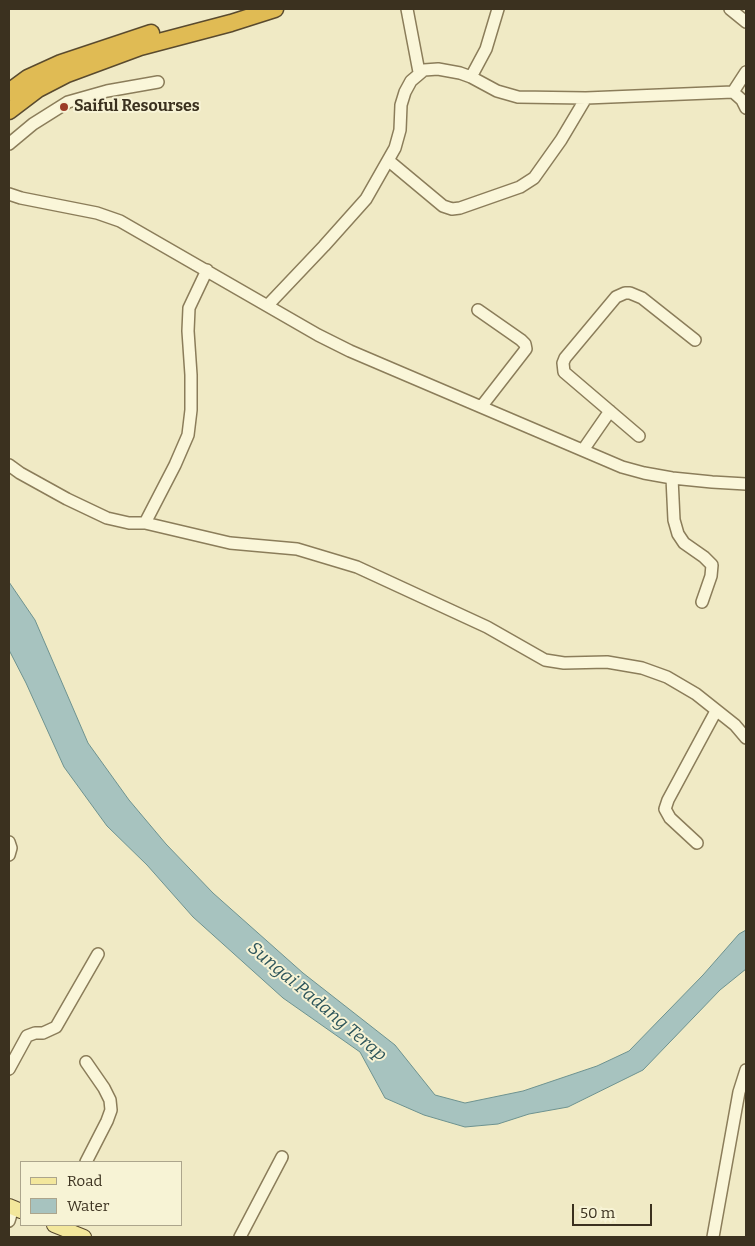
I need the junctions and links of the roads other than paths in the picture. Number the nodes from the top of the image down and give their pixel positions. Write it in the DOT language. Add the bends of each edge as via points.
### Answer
graph roads {
  1 [pos="240,9"];
  2 [pos="274,9"];
  3 [pos="407,9"];
  4 [pos="498,9"];
  5 [pos="730,9"];
  6 [pos="746,22"];
  7 [pos="419,72"];
  8 [pos="746,72"];
  9 [pos="471,76"];
  10 [pos="158,82"];
  11 [pos="9,92"];
  12 [pos="733,92"];
  13 [pos="586,98"];
  14 [pos="746,108"];
  15 [pos="9,112"];
  16 [pos="9,144"];
  17 [pos="389,161"];
  18 [pos="9,194"];
  19 [pos="207,270"];
  20 [pos="268,305"];
  21 [pos="478,310"];
  22 [pos="695,340"];
  23 [pos="481,407"];
  24 [pos="610,411"];
  25 [pos="639,436"];
  26 [pos="583,450"];
  27 [pos="9,465"];
  28 [pos="672,478"];
  29 [pos="746,484"];
  30 [pos="145,523"];
  31 [pos="702,602"];
  32 [pos="716,711"];
  33 [pos="746,738"];
  34 [pos="9,842"];
  35 [pos="697,843"];
  36 [pos="9,855"];
  37 [pos="98,954"];
  38 [pos="86,1062"];
  39 [pos="9,1069"];
  40 [pos="746,1070"];
  41 [pos="282,1157"];
  42 [pos="87,1161"];
  43 [pos="58,1226"];
  44 [pos="84,1237"];
  45 [pos="240,1237"];
  46 [pos="713,1237"];
  1 -- 11 [label="highway" via="137,36 61,63 28,78"];
  2 -- 15 [label="highway" via="140,47 67,74 38,89"];
  3 -- 7 [label="street"];
  4 -- 9 [label="street" via="486,49"];
  5 -- 6 [label="street"];
  7 -- 9 [label="street" via="438,69"];
  7 -- 17 [label="street" via="402,98 399,137"];
  8 -- 12 [label="street"];
  9 -- 13 [label="street" via="507,95"];
  10 -- 16 [label="street" via="68,102"];
  12 -- 13 [label="street"];
  12 -- 14 [label="street"];
  13 -- 17 [label="street" via="534,178 520,187 460,208 443,206"];
  17 -- 20 [label="street" via="356,212"];
  18 -- 19 [label="street" via="115,219"];
  19 -- 20 [label="street"];
  19 -- 30 [label="street" via="189,308 191,410 188,434"];
  20 -- 23 [label="street" via="350,351"];
  21 -- 23 [label="street" via="521,340 526,349"];
  22 -- 24 [label="street" via="636,295 625,293 616,297 563,363 564,372"];
  23 -- 26 [label="street"];
  24 -- 25 [label="street"];
  24 -- 26 [label="street"];
  26 -- 28 [label="street" via="632,470"];
  27 -- 30 [label="street" via="98,514 118,521"];
  28 -- 29 [label="street"];
  28 -- 31 [label="street" via="678,534 684,543 712,565"];
  30 -- 32 [label="street" via="230,543 297,549 343,562 488,627 539,657 553,662 606,662 642,668 667,677 696,694"];
  32 -- 33 [label="street"];
  32 -- 35 [label="street" via="665,809 670,818"];
  34 -- 36 [label="street"];
  37 -- 39 [label="street" via="56,1026 27,1036"];
  38 -- 42 [label="street" via="104,1088 111,1106 108,1121"];
  40 -- 46 [label="street" via="737,1100"];
  41 -- 45 [label="street"];
  43 -- 44 [label="main road"];
}
